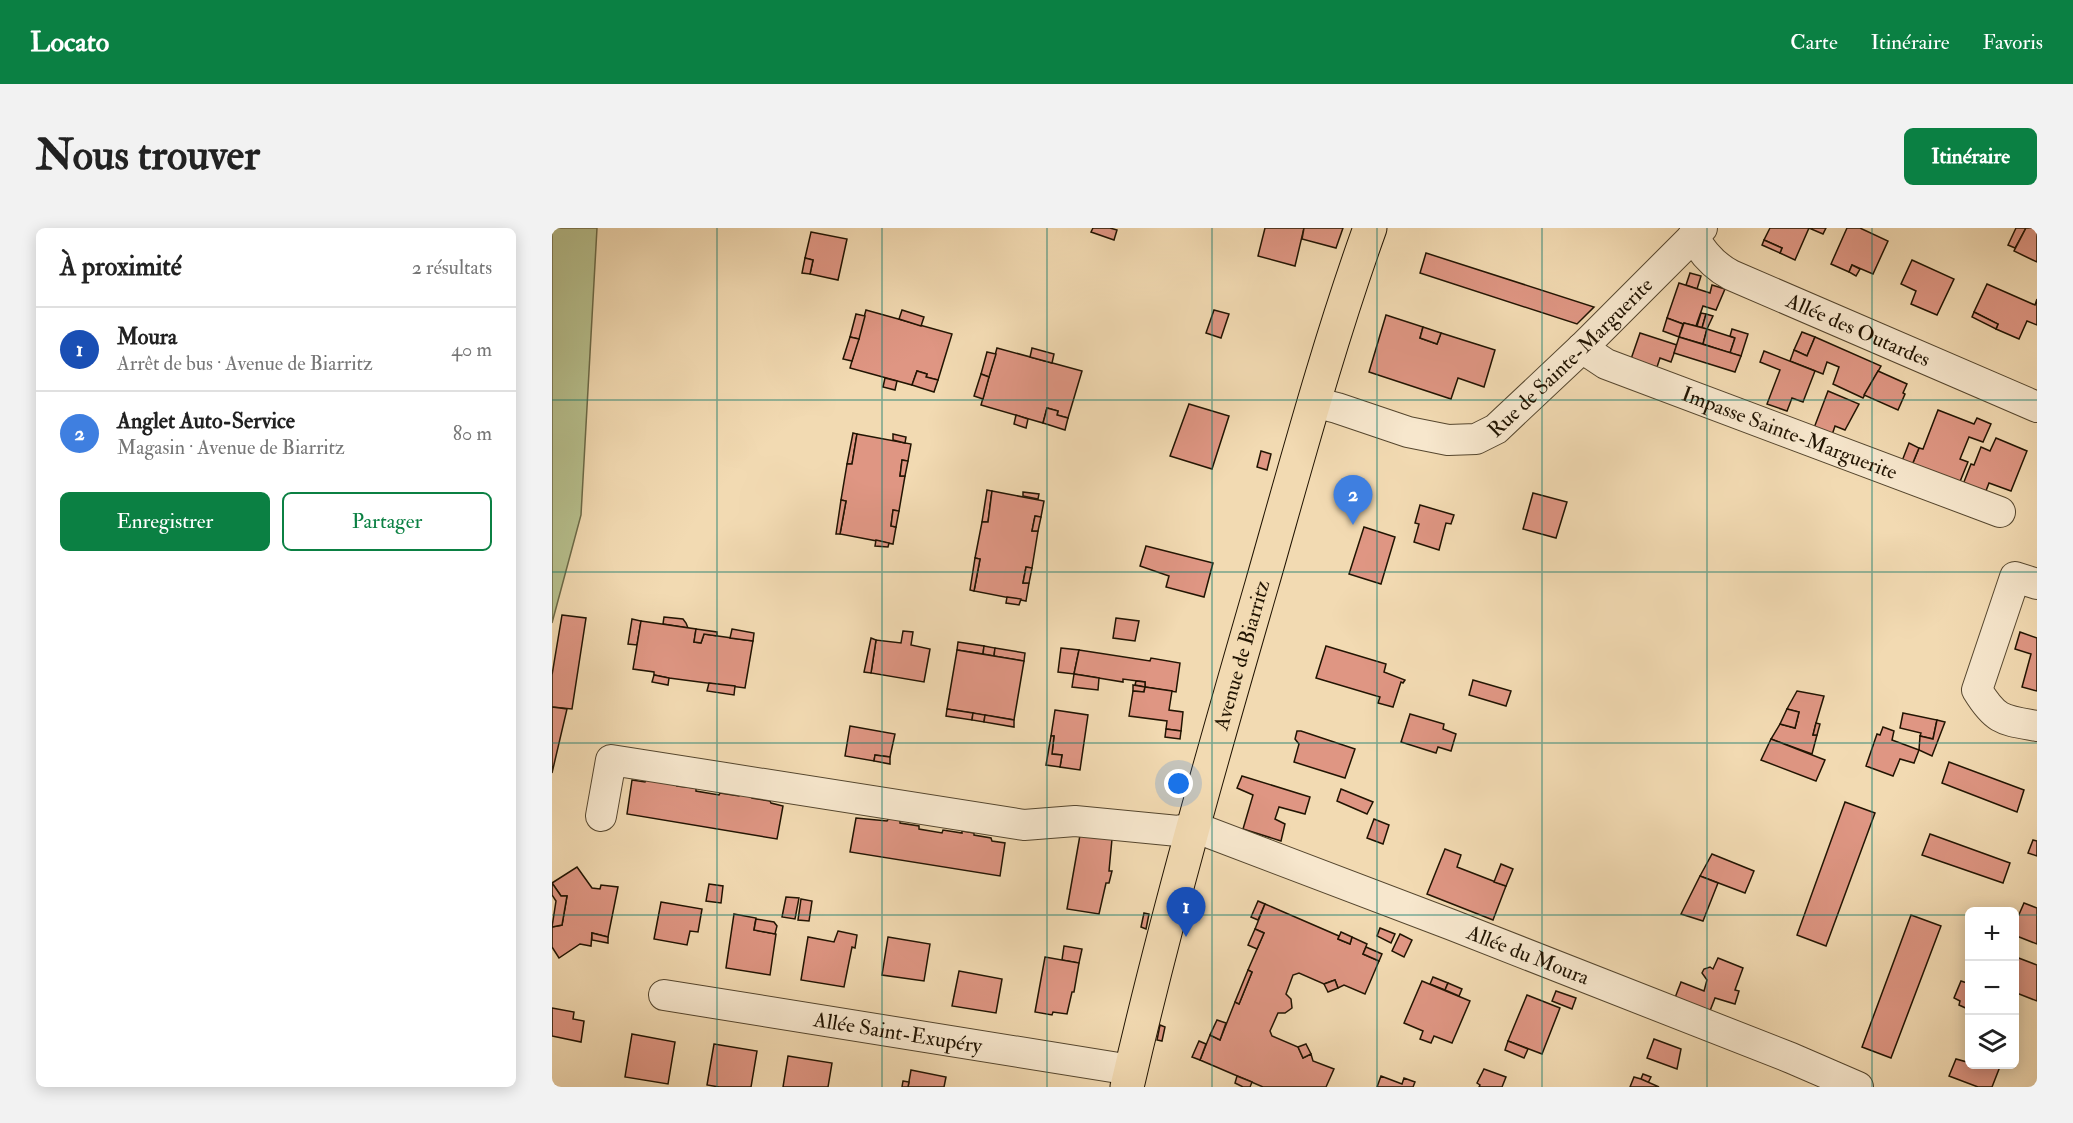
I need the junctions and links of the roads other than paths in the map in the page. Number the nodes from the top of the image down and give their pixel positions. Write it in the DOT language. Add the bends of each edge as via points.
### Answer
graph roads {
  1 [pos="1370,228"];
  2 [pos="1697,232"];
  3 [pos="1582,348"];
  4 [pos="1313,402"];
  5 [pos="2037,407"];
  6 [pos="2000,512"];
  7 [pos="2037,584"];
  8 [pos="2037,726"];
  9 [pos="602,816"];
  10 [pos="1194,827"];
  11 [pos="664,995"];
  12 [pos="1129,1079"];
  13 [pos="1858,1087"];
  1 -- 4 [label="main road, Avenue de Biarritz"];
  2 -- 3 [label="street, Rue de Sainte-Marguerite"];
  2 -- 5 [label="street, Allée des Outardes" via="1701,250 1731,275"];
  3 -- 4 [label="street, Rue de Sainte-Marguerite" via="1496,429 1476,440 1448,440 1408,432"];
  3 -- 6 [label="street, Impasse Sainte-Marguerite" via="1606,364"];
  4 -- 10 [label="main road, Avenue de Biarritz"];
  7 -- 8 [label="street" via="2015,577 1977,690 1986,706 2002,720"];
  9 -- 10 [label="street" via="611,760 1024,825 1076,821 1178,831"];
  10 -- 12 [label="main road, Avenue de Biarritz"];
  10 -- 13 [label="street, Allée du Moura" via="1452,924"];
  11 -- 12 [label="street, Allée Saint-Exupéry"];
}
